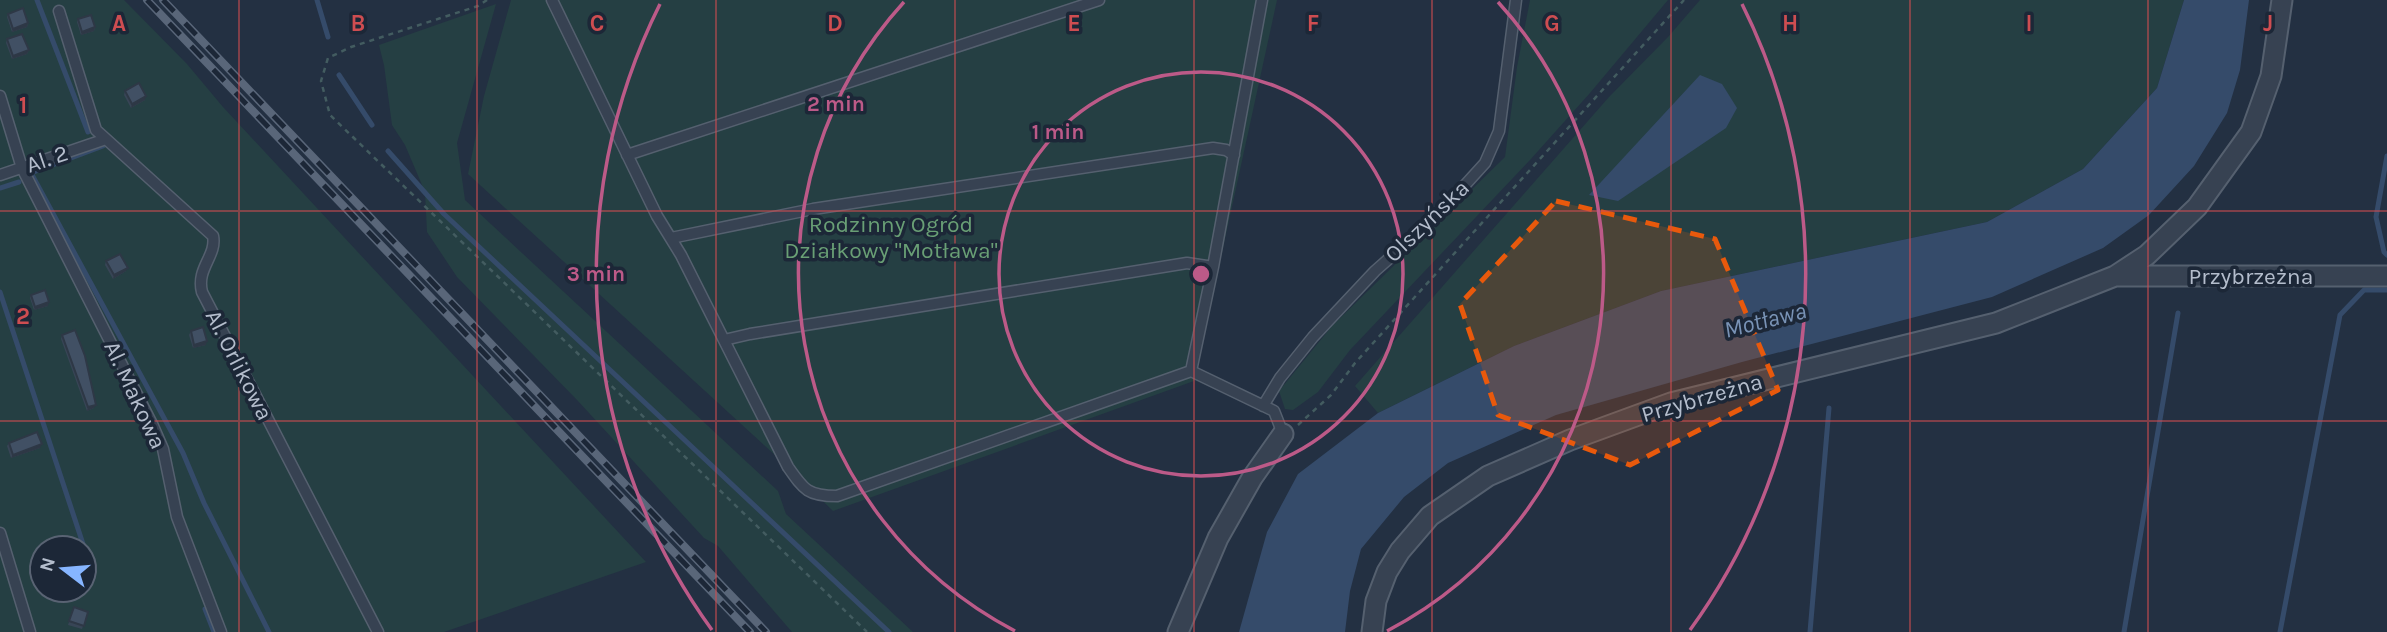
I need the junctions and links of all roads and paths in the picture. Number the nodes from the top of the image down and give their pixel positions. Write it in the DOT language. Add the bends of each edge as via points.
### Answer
graph roads {
  1 [pos="487,0"];
  2 [pos="552,0"];
  3 [pos="1099,0"];
  4 [pos="1262,0"];
  5 [pos="1516,0"];
  6 [pos="1684,0"];
  7 [pos="2282,0"];
  8 [pos="59,11"];
  9 [pos="0,96"];
  10 [pos="106,139"];
  11 [pos="627,155"];
  12 [pos="1234,155"];
  13 [pos="22,168"];
  14 [pos="0,175"];
  15 [pos="671,238"];
  16 [pos="1213,267"];
  17 [pos="2115,276"];
  18 [pos="2387,276"];
  19 [pos="724,340"];
  20 [pos="1194,372"];
  21 [pos="1263,406"];
  22 [pos="1283,434"];
  23 [pos="0,533"];
  24 [pos="377,631"];
  25 [pos="30,632"];
  26 [pos="221,632"];
  27 [pos="867,632"];
  28 [pos="1178,632"];
  29 [pos="1372,632"];
  1 -- 27 [label="path" via="328,58 321,81 330,115"];
  2 -- 11 [label="lane"];
  3 -- 11 [label="lane"];
  4 -- 12 [label="lane"];
  5 -- 21 [label="lane, Olszyńska" via="1499,131 1485,163 1313,337"];
  6 -- 22 [label="path" via="1354,363 1331,395"];
  7 -- 17 [label="street, Przybrzeżna" via="2271,76 2251,132 2197,207 2147,255"];
  8 -- 10 [label="lane" via="96,130"];
  9 -- 13 [label="lane, Al. Makowa"];
  10 -- 13 [label="lane, Al. 2"];
  10 -- 24 [label="lane, Al. Orlikowa" via="214,236 200,278 202,292"];
  11 -- 15 [label="lane"];
  12 -- 15 [label="lane" via="1213,148 813,209"];
  12 -- 16 [label="lane"];
  13 -- 14 [label="lane, Al. 2"];
  13 -- 26 [label="lane, Al. Makowa" via="163,449 177,517"];
  15 -- 19 [label="lane"];
  16 -- 19 [label="lane" via="1187,263"];
  16 -- 20 [label="lane"];
  17 -- 18 [label="street, Przybrzeżna"];
  17 -- 29 [label="street, Przybrzeżna" via="1996,323 1671,403 1488,476 1430,516 1400,551 1376,601"];
  19 -- 20 [label="lane" via="788,467 803,489 818,496 837,496"];
  20 -- 21 [label="lane"];
  21 -- 22 [label="lane" via="1274,411"];
  22 -- 28 [label="street" via="1218,538"];
  23 -- 25 [label="lane"];
}
